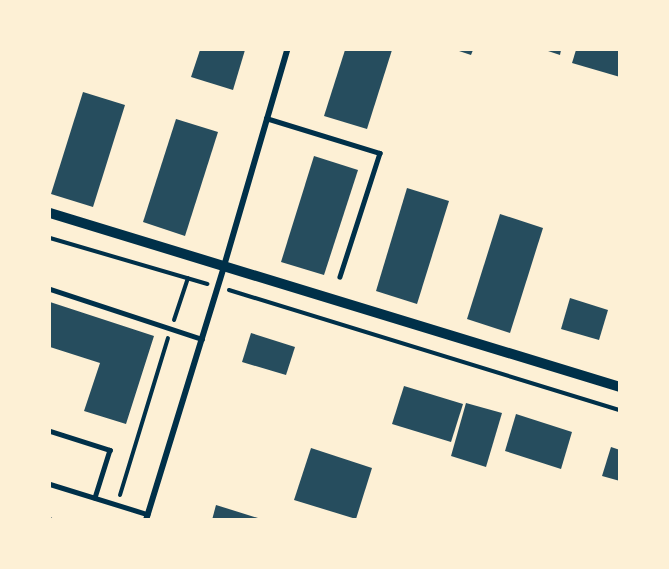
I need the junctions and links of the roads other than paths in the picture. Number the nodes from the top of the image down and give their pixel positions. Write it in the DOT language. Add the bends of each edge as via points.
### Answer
graph roads {
  1 [pos="287,50"];
  2 [pos="266,118"];
  3 [pos="50,213"];
  4 [pos="224,266"];
  5 [pos="340,277"];
  6 [pos="50,289"];
  7 [pos="202,339"];
  8 [pos="620,387"];
  9 [pos="50,431"];
  10 [pos="50,484"];
  11 [pos="95,498"];
  12 [pos="146,517"];
  1 -- 2 [label="street"];
  2 -- 4 [label="street"];
  2 -- 5 [label="lane" via="380,153"];
  3 -- 4 [label="street"];
  4 -- 7 [label="street"];
  4 -- 8 [label="street"];
  6 -- 7 [label="lane"];
  7 -- 12 [label="street"];
  9 -- 11 [label="lane" via="110,450"];
  10 -- 11 [label="lane"];
  11 -- 12 [label="lane"];
}
